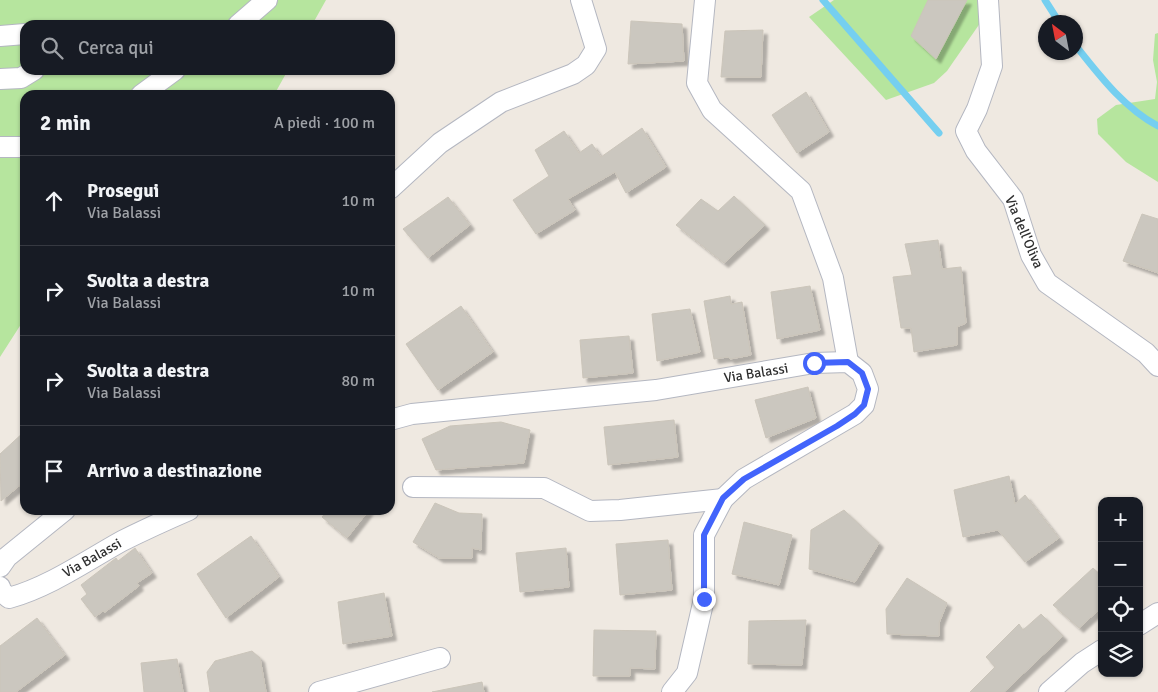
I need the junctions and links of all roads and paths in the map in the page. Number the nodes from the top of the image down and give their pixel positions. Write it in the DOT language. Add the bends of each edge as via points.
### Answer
graph roads {
  1 [pos="267,0"];
  2 [pos="581,0"];
  3 [pos="706,0"];
  4 [pos="988,0"];
  5 [pos="244,20"];
  6 [pos="20,34"];
  7 [pos="0,36"];
  8 [pos="26,75"];
  9 [pos="168,75"];
  10 [pos="0,79"];
  11 [pos="148,90"];
  12 [pos="0,147"];
  13 [pos="20,147"];
  14 [pos="395,184"];
  15 [pos="848,362"];
  16 [pos="1158,366"];
  17 [pos="395,419"];
  18 [pos="412,487"];
  19 [pos="723,498"];
  20 [pos="59,515"];
  21 [pos="177,515"];
  22 [pos="0,567"];
  23 [pos="0,587"];
  24 [pos="1158,613"];
  25 [pos="1143,622"];
  26 [pos="1098,652"];
  27 [pos="440,658"];
  28 [pos="319,692"];
  29 [pos="672,692"];
  30 [pos="1049,692"];
  1 -- 5 [label="street"];
  2 -- 14 [label="street" via="596,49 586,65 573,74 501,102 440,143"];
  3 -- 15 [label="street" via="697,83 712,110 801,192 833,278"];
  4 -- 16 [label="street, Via dell'Oliva" via="992,66 966,131 976,151 1013,199 1031,255 1047,283 1146,353"];
  6 -- 7 [label="street"];
  8 -- 10 [label="street"];
  9 -- 11 [label="street"];
  12 -- 13 [label="street"];
  15 -- 17 [label="street, Via Balassi" via="814,363 656,390 412,414"];
  15 -- 19 [label="street" via="862,373 868,389 864,405 837,426 744,479"];
  18 -- 19 [label="street" via="544,488 590,511"];
  19 -- 29 [label="street" via="704,535 704,599 687,673"];
  20 -- 22 [label="street" via="7,557"];
  21 -- 23 [label="street, Via Balassi" via="22,594 9,598"];
  24 -- 25 [label="street"];
  26 -- 30 [label="street" via="1082,662"];
  27 -- 28 [label="street"];
}
